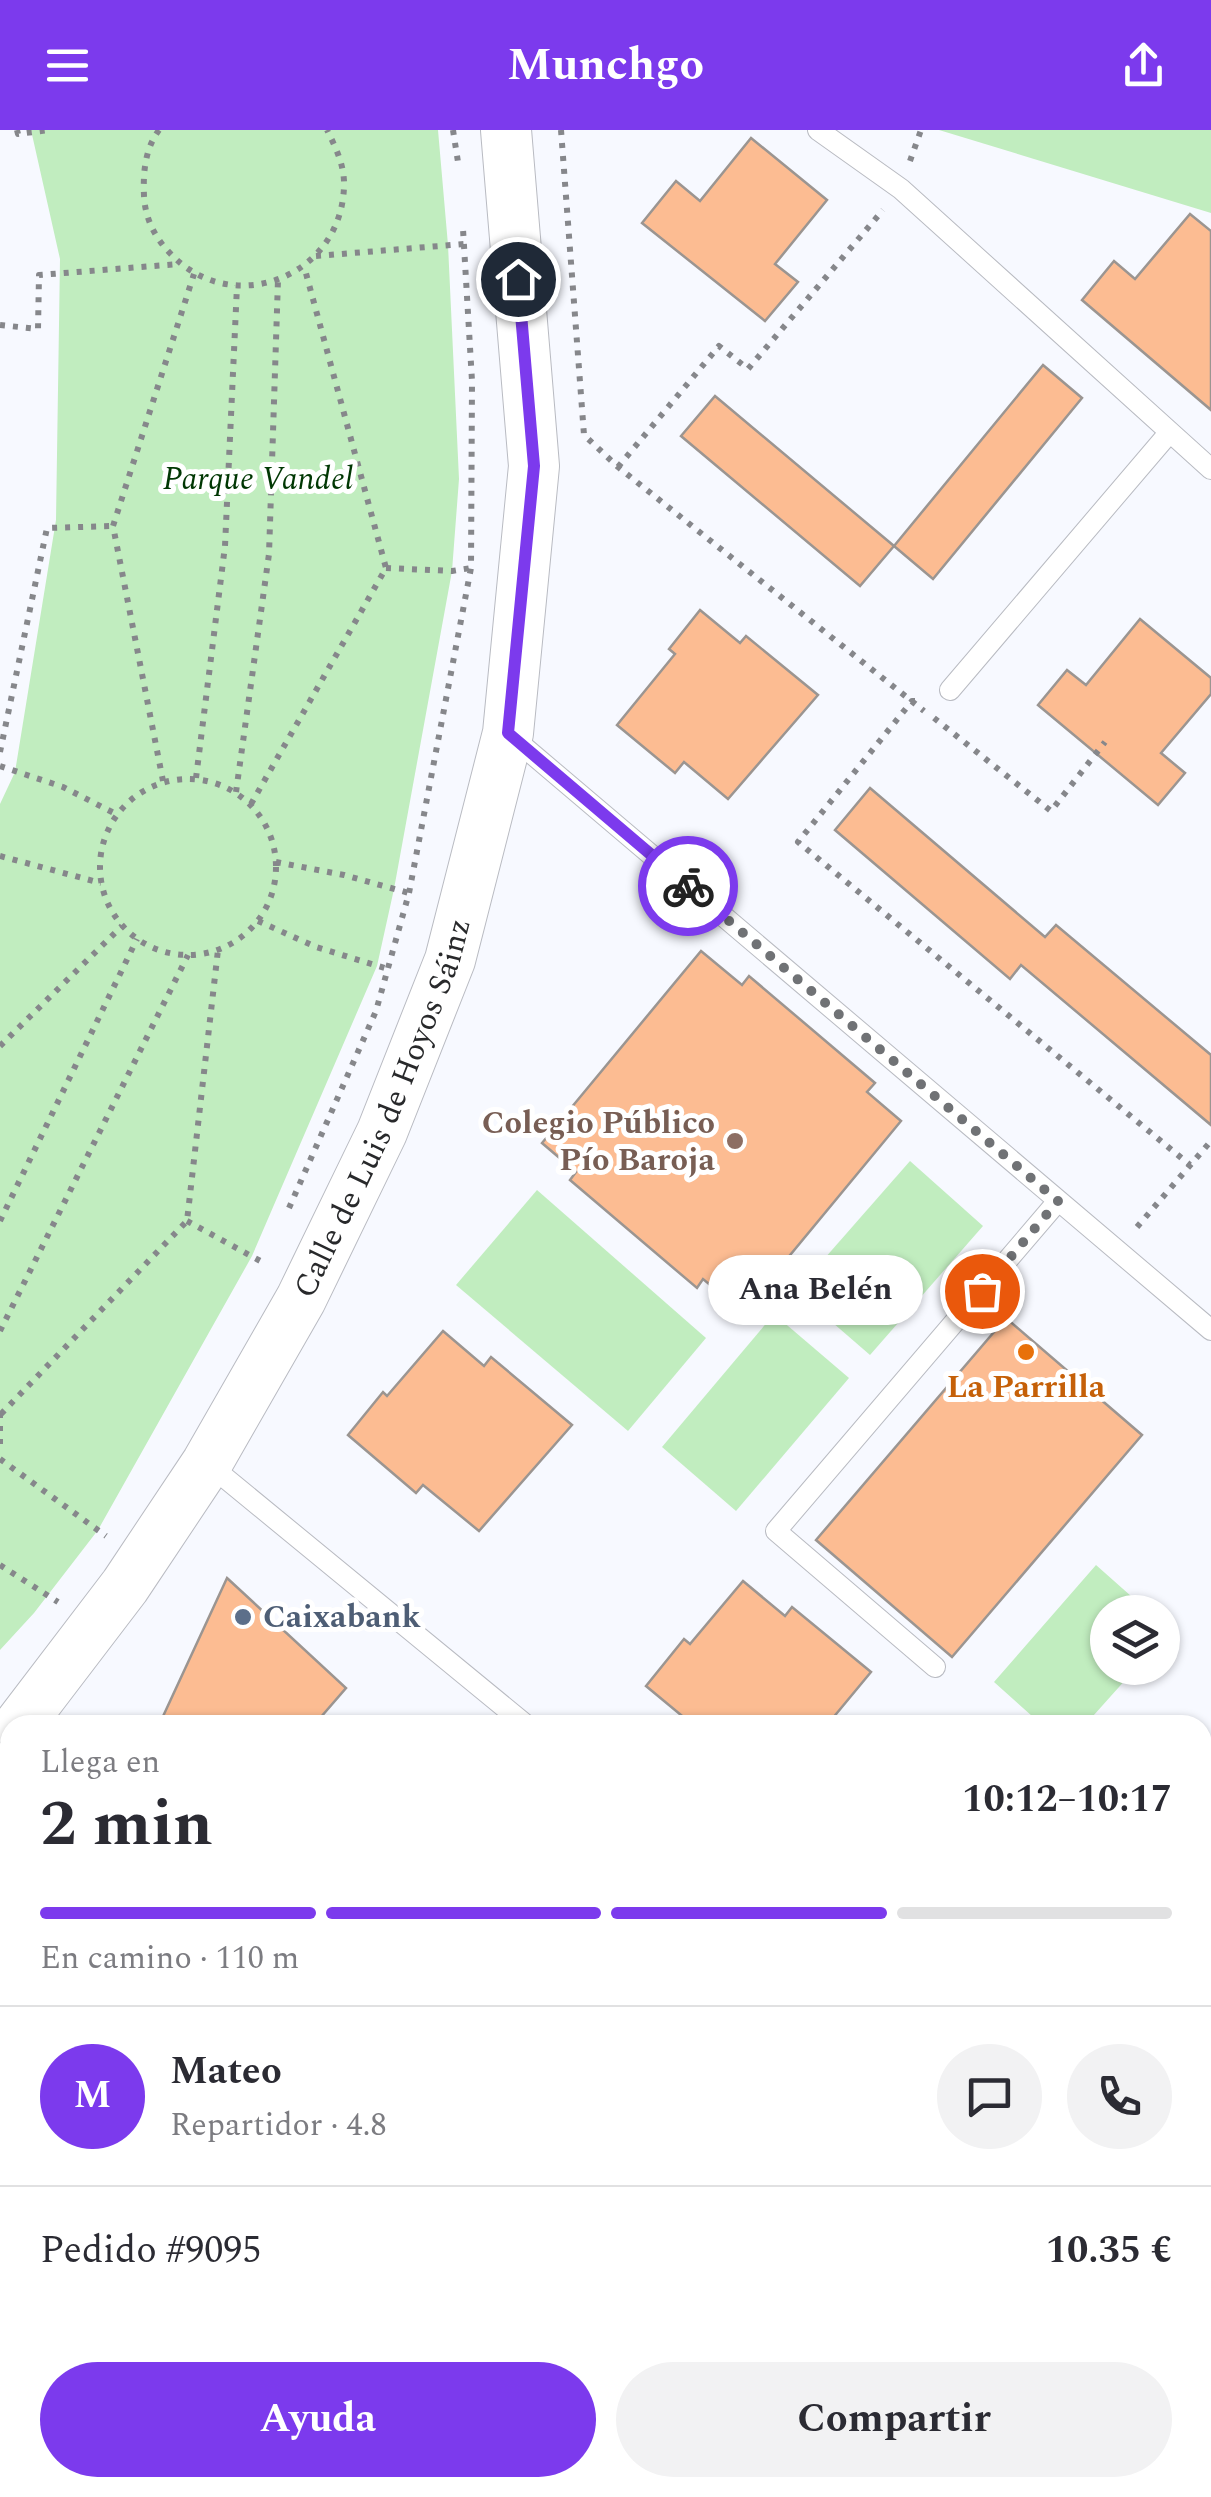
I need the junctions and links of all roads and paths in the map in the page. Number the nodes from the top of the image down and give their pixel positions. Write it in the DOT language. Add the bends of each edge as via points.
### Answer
graph roads {
  1 [pos="17,130"];
  2 [pos="50,130"];
  3 [pos="159,130"];
  4 [pos="327,130"];
  5 [pos="454,130"];
  6 [pos="506,130"];
  7 [pos="561,130"];
  8 [pos="818,130"];
  9 [pos="921,130"];
  10 [pos="460,178"];
  11 [pos="901,189"];
  12 [pos="463,227"];
  13 [pos="464,244"];
  14 [pos="314,256"];
  15 [pos="179,264"];
  16 [pos="304,266"];
  17 [pos="194,274"];
  18 [pos="278,280"];
  19 [pos="236,286"];
  20 [pos="0,325"];
  21 [pos="1169,432"];
  22 [pos="618,467"];
  23 [pos="1211,469"];
  24 [pos="114,526"];
  25 [pos="386,568"];
  26 [pos="472,568"];
  27 [pos="950,690"];
  28 [pos="912,702"];
  29 [pos="508,733"];
  30 [pos="1105,742"];
  31 [pos="0,752"];
  32 [pos="0,766"];
  33 [pos="196,778"];
  34 [pos="163,782"];
  35 [pos="236,792"];
  36 [pos="251,804"];
  37 [pos="116,814"];
  38 [pos="0,856"];
  39 [pos="276,862"];
  40 [pos="101,883"];
  41 [pos="409,893"];
  42 [pos="258,920"];
  43 [pos="122,926"];
  44 [pos="137,938"];
  45 [pos="218,950"];
  46 [pos="188,955"];
  47 [pos="388,969"];
  48 [pos="0,1046"];
  49 [pos="1211,1141"];
  50 [pos="1190,1165"];
  51 [pos="1058,1201"];
  52 [pos="288,1209"];
  53 [pos="0,1220"];
  54 [pos="186,1220"];
  55 [pos="1116,1251"];
  56 [pos="264,1264"];
  57 [pos="1211,1330"];
  58 [pos="0,1331"];
  59 [pos="0,1413"];
  60 [pos="0,1444"];
  61 [pos="0,1459"];
  62 [pos="207,1463"];
  63 [pos="117,1522"];
  64 [pos="106,1536"];
  65 [pos="97,1550"];
  66 [pos="0,1565"];
  67 [pos="70,1590"];
  68 [pos="60,1604"];
  69 [pos="48,1616"];
  70 [pos="935,1667"];
  71 [pos="27,1715"];
  72 [pos="514,1715"];
  1 -- 2 [label="path"];
  3 -- 15 [label="path" via="142,172 144,206 156,238"];
  4 -- 14 [label="path" via="344,181 330,235"];
  5 -- 10 [label="path"];
  6 -- 29 [label="street, Calle de Luis de Hoyos Sáinz" via="534,466"];
  7 -- 22 [label="path" via="584,435"];
  8 -- 11 [label="lane"];
  9 -- 11 [label="path"];
  11 -- 21 [label="lane"];
  11 -- 22 [label="path" via="748,369 719,346"];
  12 -- 13 [label="path"];
  13 -- 14 [label="path"];
  13 -- 26 [label="path"];
  14 -- 16 [label="path"];
  15 -- 17 [label="path"];
  15 -- 20 [label="path" via="39,275 38,328"];
  16 -- 18 [label="path"];
  16 -- 25 [label="path"];
  17 -- 19 [label="path"];
  17 -- 24 [label="path"];
  18 -- 19 [label="path"];
  18 -- 35 [label="path" via="269,554"];
  19 -- 33 [label="path" via="225,546"];
  21 -- 23 [label="lane"];
  21 -- 27 [label="lane"];
  22 -- 28 [label="path"];
  24 -- 31 [label="path" via="47,528"];
  24 -- 34 [label="path"];
  25 -- 26 [label="path"];
  25 -- 36 [label="path"];
  26 -- 41 [label="path"];
  27 -- 28 [label="path"];
  28 -- 30 [label="path" via="1050,811"];
  28 -- 50 [label="path" via="798,842"];
  29 -- 51 [label="lane"];
  29 -- 62 [label="street, Calle de Luis de Hoyos Sáinz" via="450,960 382,1132 301,1299"];
  32 -- 37 [label="path"];
  33 -- 34 [label="path"];
  33 -- 35 [label="path"];
  34 -- 37 [label="path"];
  35 -- 36 [label="path"];
  36 -- 39 [label="path"];
  37 -- 40 [label="path" via="100,859"];
  38 -- 40 [label="path"];
  39 -- 41 [label="path"];
  39 -- 42 [label="path"];
  40 -- 43 [label="path"];
  41 -- 47 [label="path"];
  42 -- 45 [label="path"];
  42 -- 47 [label="path"];
  43 -- 44 [label="path"];
  43 -- 48 [label="path"];
  44 -- 46 [label="path"];
  44 -- 53 [label="path"];
  45 -- 46 [label="path"];
  45 -- 54 [label="path"];
  46 -- 58 [label="path"];
  47 -- 52 [label="path" via="376,1011"];
  49 -- 50 [label="path"];
  50 -- 55 [label="path"];
  51 -- 55 [label="lane"];
  51 -- 70 [label="lane" via="776,1531"];
  54 -- 56 [label="path"];
  54 -- 59 [label="path"];
  55 -- 57 [label="lane"];
  59 -- 60 [label="path"];
  61 -- 64 [label="path"];
  62 -- 71 [label="street, Calle de Luis de Hoyos Sáinz"];
  62 -- 72 [label="lane"];
  63 -- 64 [label="path"];
  64 -- 65 [label="path"];
  66 -- 68 [label="path"];
  67 -- 68 [label="path"];
  68 -- 69 [label="path"];
}
